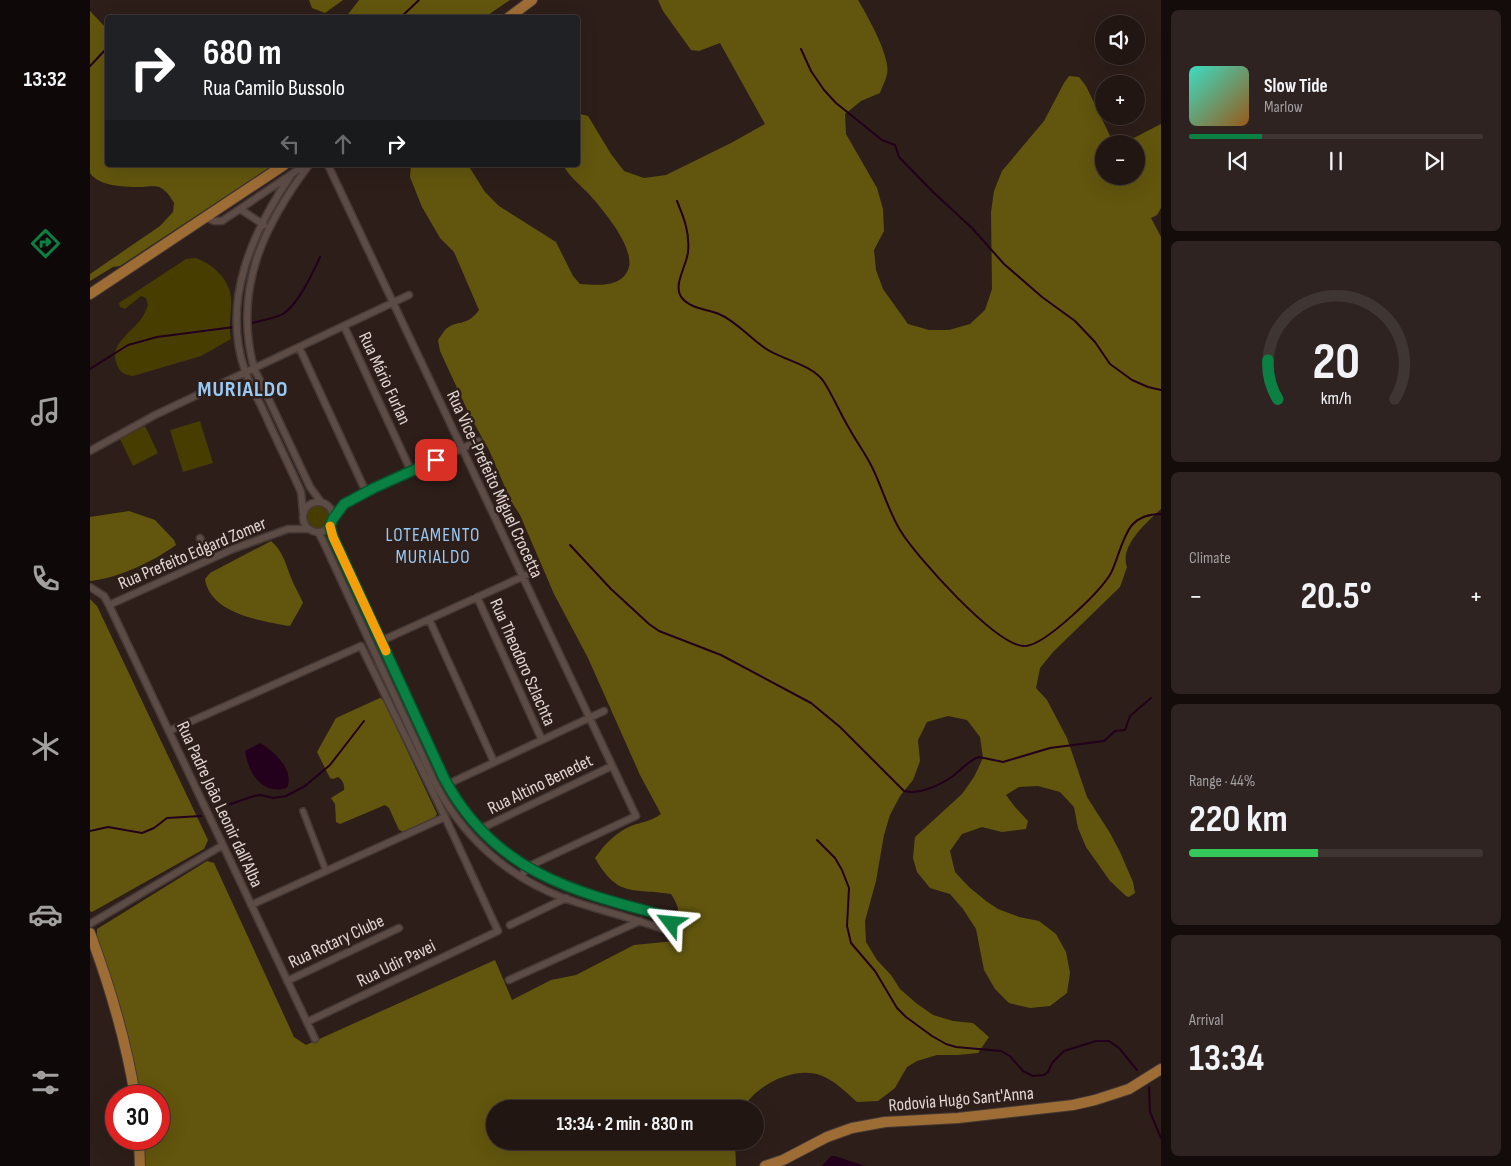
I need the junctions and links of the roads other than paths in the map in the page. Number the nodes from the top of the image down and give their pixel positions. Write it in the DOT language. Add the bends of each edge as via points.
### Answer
graph roads {
  1 [pos="532,0"];
  2 [pos="512,15"];
  3 [pos="281,167"];
  4 [pos="302,167"];
  5 [pos="308,167"];
  6 [pos="329,167"];
  7 [pos="291,175"];
  8 [pos="240,209"];
  9 [pos="205,217"];
  10 [pos="260,224"];
  11 [pos="269,227"];
  12 [pos="90,294"];
  13 [pos="409,295"];
  14 [pos="393,303"];
  15 [pos="344,326"];
  16 [pos="299,347"];
  17 [pos="254,368"];
  18 [pos="246,372"];
  19 [pos="478,441"];
  20 [pos="462,448"];
  21 [pos="90,451"];
  22 [pos="411,471"];
  23 [pos="366,492"];
  24 [pos="323,503"];
  25 [pos="344,504"];
  26 [pos="303,513"];
  27 [pos="332,522"];
  28 [pos="307,528"];
  29 [pos="288,529"];
  30 [pos="318,532"];
  31 [pos="200,538"];
  32 [pos="210,559"];
  33 [pos="535,571"];
  34 [pos="522,577"];
  35 [pos="90,587"];
  36 [pos="477,597"];
  37 [pos="109,605"];
  38 [pos="430,619"];
  39 [pos="381,642"];
  40 [pos="604,711"];
  41 [pos="589,718"];
  42 [pos="169,731"];
  43 [pos="542,740"];
  44 [pos="494,762"];
  45 [pos="612,766"];
  46 [pos="448,784"];
  47 [pos="302,811"];
  48 [pos="445,817"];
  49 [pos="480,829"];
  50 [pos="223,845"];
  51 [pos="527,867"];
  52 [pos="326,871"];
  53 [pos="521,877"];
  54 [pos="566,898"];
  55 [pos="251,905"];
  56 [pos="640,921"];
  57 [pos="90,924"];
  58 [pos="510,925"];
  59 [pos="398,928"];
  60 [pos="90,934"];
  61 [pos="509,980"];
  62 [pos="287,981"];
  63 [pos="307,1022"];
  64 [pos="315,1039"];
  65 [pos="1161,1069"];
  66 [pos="133,1085"];
  67 [pos="139,1150"];
  68 [pos="140,1166"];
  69 [pos="765,1166"];
  1 -- 2 [label="main road"];
  3 -- 9 [label="main road"];
  4 -- 7 [label="street"];
  5 -- 11 [label="street"];
  6 -- 14 [label="street, Rua Vice-Prefeito Miguel Crocetta"];
  7 -- 8 [label="street"];
  7 -- 10 [label="street"];
  8 -- 9 [label="street" via="222,221"];
  8 -- 10 [label="street"];
  9 -- 12 [label="main road"];
  10 -- 11 [label="street"];
  10 -- 18 [label="street" via="239,290 238,338"];
  11 -- 17 [label="street" via="256,258 248,297 248,338"];
  13 -- 14 [label="street"];
  14 -- 15 [label="street"];
  14 -- 20 [label="street, Rua Vice-Prefeito Miguel Crocetta"];
  15 -- 16 [label="street"];
  15 -- 22 [label="street, Rua Mário Furlan"];
  16 -- 17 [label="street"];
  16 -- 23 [label="street"];
  17 -- 18 [label="street"];
  17 -- 24 [label="street" via="310,487"];
  18 -- 21 [label="street" via="155,415"];
  18 -- 26 [label="street" via="301,492"];
  19 -- 20 [label="street"];
  20 -- 22 [label="street"];
  20 -- 34 [label="street, Rua Vice-Prefeito Miguel Crocetta"];
  22 -- 23 [label="street"];
  23 -- 25 [label="street"];
  24 -- 25 [label="street"];
  24 -- 26 [label="street" via="310,503"];
  24 -- 27 [label="street" via="332,511"];
  25 -- 27 [label="street"];
  26 -- 28 [label="street" via="303,523"];
  26 -- 29 [label="street, Rua Prefeito Edgard Zomer"];
  27 -- 30 [label="street" via="325,531"];
  27 -- 39 [label="street" via="333,537"];
  28 -- 29 [label="street, Rua Prefeito Edgard Zomer"];
  28 -- 30 [label="street"];
  29 -- 32 [label="street, Rua Prefeito Edgard Zomer"];
  30 -- 53 [label="street" via="446,803 477,843"];
  31 -- 32 [label="street"];
  32 -- 37 [label="street, Rua Prefeito Edgard Zomer"];
  33 -- 34 [label="street"];
  34 -- 36 [label="street"];
  34 -- 41 [label="street, Rua Vice-Prefeito Miguel Crocetta"];
  35 -- 37 [label="street, Rua Padre João Leonir dall'Alba" via="104,596"];
  36 -- 38 [label="street"];
  36 -- 43 [label="street, Rua Theodoro Szlachta"];
  37 -- 42 [label="street, Rua Padre João Leonir dall'Alba"];
  38 -- 39 [label="street"];
  38 -- 44 [label="street"];
  39 -- 46 [label="street"];
  40 -- 41 [label="street"];
  41 -- 43 [label="street"];
  41 -- 45 [label="street, Rua Vice-Prefeito Miguel Crocetta"];
  42 -- 48 [label="street" via="360,646"];
  42 -- 50 [label="street, Rua Padre João Leonir dall'Alba"];
  43 -- 44 [label="street"];
  44 -- 46 [label="street"];
  45 -- 49 [label="street, Rua Altino Benedet"];
  45 -- 51 [label="street, Rua Vice-Prefeito Miguel Crocetta" via="636,816"];
  46 -- 49 [label="street"];
  47 -- 52 [label="street"];
  48 -- 52 [label="street"];
  48 -- 63 [label="street, Rua Udir Pavei" via="498,931"];
  49 -- 51 [label="street"];
  50 -- 55 [label="street, Rua Padre João Leonir dall'Alba"];
  50 -- 57 [label="street"];
  51 -- 53 [label="street"];
  51 -- 56 [label="street" via="577,890 667,916 671,923 663,929"];
  52 -- 55 [label="street"];
  53 -- 54 [label="street"];
  54 -- 56 [label="street"];
  54 -- 58 [label="street"];
  55 -- 62 [label="street, Rua Padre João Leonir dall'Alba"];
  56 -- 61 [label="street"];
  59 -- 62 [label="street, Rua Rotary Clube"];
  60 -- 66 [label="main road" via="115,1005"];
  62 -- 63 [label="street, Rua Padre João Leonir dall'Alba"];
  63 -- 64 [label="street, Rua Padre João Leonir dall'Alba"];
  65 -- 69 [label="main road, Rodovia Hugo Sant'Anna" via="1129,1089 1073,1105 958,1118 885,1122 852,1128"];
  67 -- 68 [label="main road"];
}
